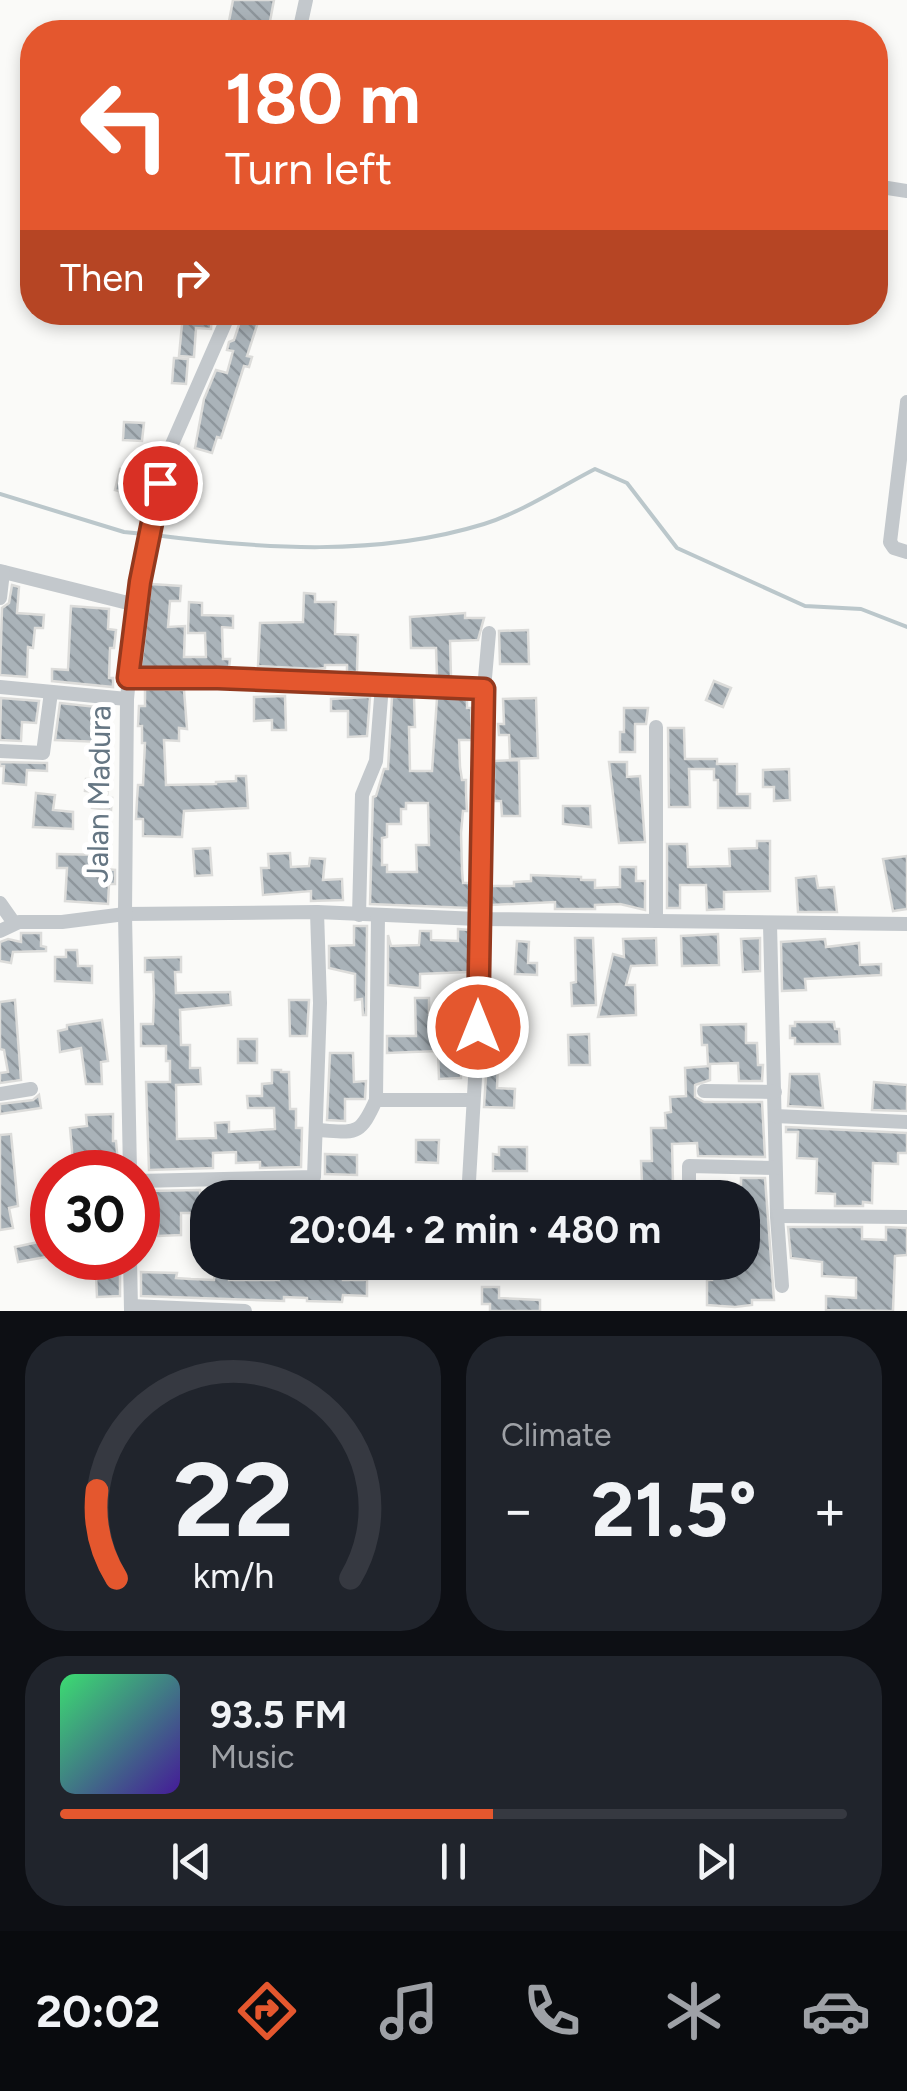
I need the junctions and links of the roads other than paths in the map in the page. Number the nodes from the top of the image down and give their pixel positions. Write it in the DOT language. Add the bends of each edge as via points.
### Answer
graph roads {
  1 [pos="224,325"];
  2 [pos="907,402"];
  3 [pos="907,552"];
  4 [pos="1,571"];
  5 [pos="0,598"];
  6 [pos="136,605"];
  7 [pos="488,633"];
  8 [pos="128,678"];
  9 [pos="382,686"];
  10 [pos="0,687"];
  11 [pos="484,689"];
  12 [pos="52,692"];
  13 [pos="127,699"];
  14 [pos="656,727"];
  15 [pos="0,750"];
  16 [pos="0,903"];
  17 [pos="318,912"];
  18 [pos="125,914"];
  19 [pos="378,914"];
  20 [pos="359,915"];
  21 [pos="478,919"];
  22 [pos="656,921"];
  23 [pos="14,923"];
  24 [pos="770,924"];
  25 [pos="907,924"];
  26 [pos="0,931"];
  27 [pos="32,1089"];
  28 [pos="704,1091"];
  29 [pos="775,1092"];
  30 [pos="0,1094"];
  31 [pos="376,1100"];
  32 [pos="473,1100"];
  33 [pos="775,1116"];
  34 [pos="907,1122"];
  35 [pos="316,1130"];
  36 [pos="130,1150"];
  37 [pos="776,1168"];
  38 [pos="469,1180"];
  39 [pos="689,1180"];
  40 [pos="160,1181"];
  41 [pos="777,1216"];
  42 [pos="907,1217"];
  43 [pos="130,1280"];
  44 [pos="782,1286"];
  45 [pos="131,1308"];
  46 [pos="245,1311"];
  1 -- 6 [label="street, Jalan Madura" via="166,458"];
  2 -- 3 [label="street" via="890,542"];
  4 -- 5 [label="street"];
  4 -- 6 [label="street"];
  6 -- 8 [label="street, Jalan Madura"];
  7 -- 11 [label="street"];
  8 -- 9 [label="street"];
  8 -- 13 [label="street, Jalan Madura"];
  9 -- 11 [label="street"];
  9 -- 20 [label="street" via="376,761 362,795"];
  10 -- 12 [label="street"];
  11 -- 21 [label="street"];
  12 -- 13 [label="street"];
  12 -- 15 [label="street" via="43,753"];
  13 -- 18 [label="street, Jalan Madura"];
  14 -- 22 [label="street"];
  16 -- 23 [label="street"];
  17 -- 18 [label="street"];
  17 -- 20 [label="street"];
  17 -- 35 [label="street"];
  18 -- 23 [label="street"];
  18 -- 36 [label="street, Jalan Madura"];
  19 -- 20 [label="street"];
  19 -- 21 [label="street"];
  19 -- 31 [label="street"];
  21 -- 22 [label="street"];
  21 -- 32 [label="street"];
  22 -- 24 [label="street"];
  23 -- 26 [label="street"];
  24 -- 25 [label="street"];
  24 -- 29 [label="street"];
  27 -- 30 [label="street"];
  28 -- 29 [label="street"];
  29 -- 33 [label="street"];
  31 -- 32 [label="street"];
  31 -- 35 [label="street" via="365,1125 354,1132"];
  32 -- 38 [label="street"];
  33 -- 34 [label="street"];
  33 -- 37 [label="street"];
  35 -- 40 [label="street" via="310,1178"];
  37 -- 39 [label="street" via="689,1166"];
  37 -- 41 [label="street"];
  41 -- 42 [label="street"];
  41 -- 44 [label="street"];
  43 -- 45 [label="street"];
  45 -- 46 [label="street"];
}
